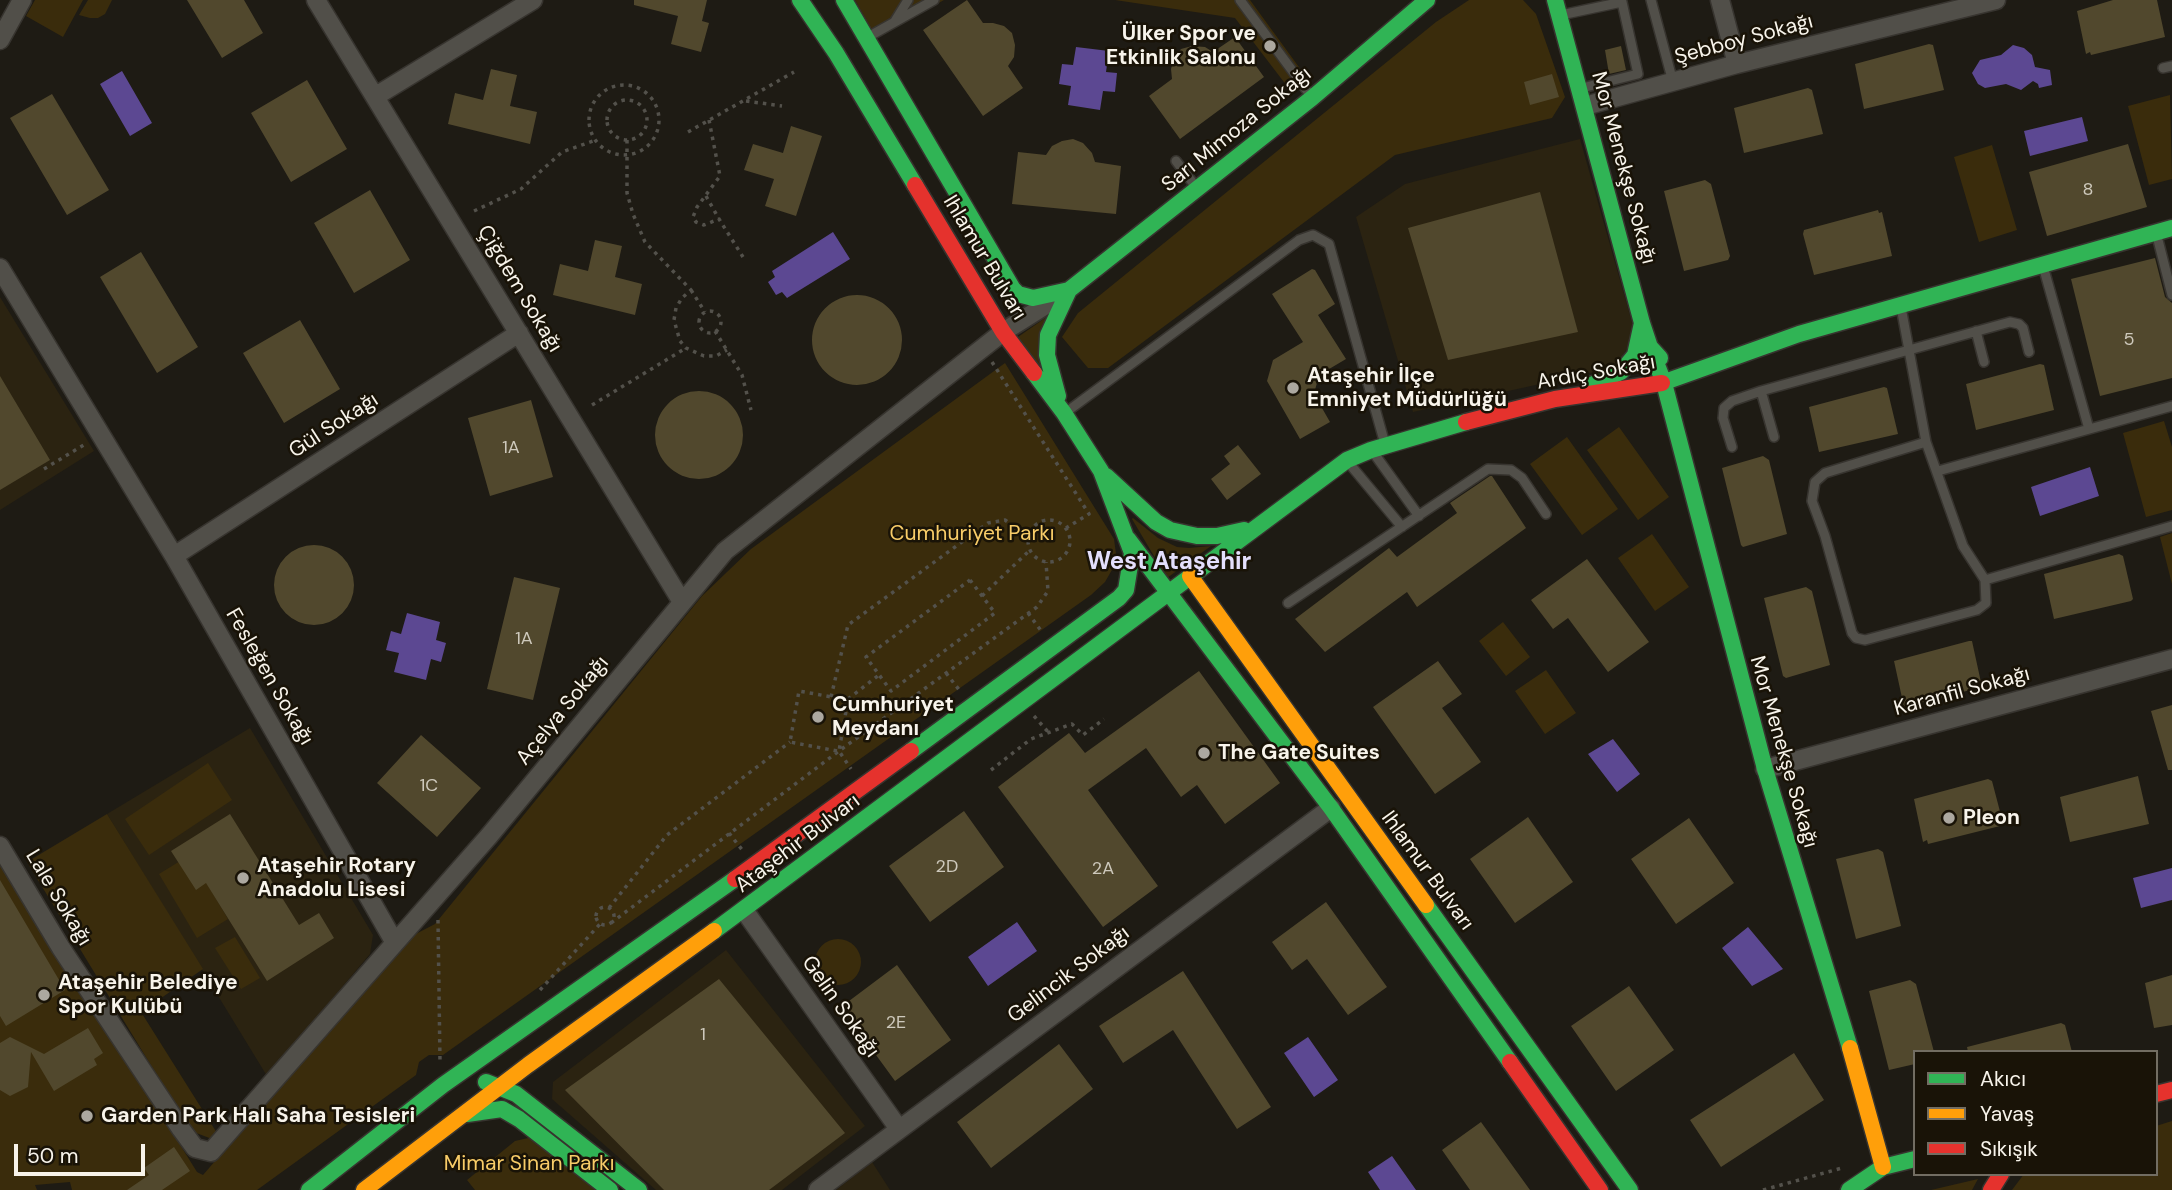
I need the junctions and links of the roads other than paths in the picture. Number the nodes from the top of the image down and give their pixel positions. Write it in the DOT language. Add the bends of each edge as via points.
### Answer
graph roads {
  1 [pos="22,0"];
  2 [pos="316,0"];
  3 [pos="533,0"];
  4 [pos="800,0"];
  5 [pos="844,0"];
  6 [pos="908,0"];
  7 [pos="934,0"];
  8 [pos="1240,0"];
  9 [pos="1540,0"];
  10 [pos="1651,0"];
  11 [pos="1720,0"];
  12 [pos="1996,0"];
  13 [pos="1426,3"];
  14 [pos="1970,3"];
  15 [pos="1558,8"];
  16 [pos="894,23"];
  17 [pos="867,38"];
  18 [pos="0,40"];
  19 [pos="1570,49"];
  20 [pos="1737,64"];
  21 [pos="1673,82"];
  22 [pos="376,96"];
  23 [pos="1583,97"];
  24 [pos="1312,98"];
  25 [pos="1176,161"];
  26 [pos="1198,188"];
  27 [pos="2164,230"];
  28 [pos="2043,264"];
  29 [pos="0,268"];
  30 [pos="1069,290"];
  31 [pos="2172,295"];
  32 [pos="1900,305"];
  33 [pos="1642,323"];
  34 [pos="1976,331"];
  35 [pos="1003,332"];
  36 [pos="519,333"];
  37 [pos="1650,347"];
  38 [pos="1910,349"];
  39 [pos="2029,352"];
  40 [pos="1984,362"];
  41 [pos="1701,369"];
  42 [pos="1664,383"];
  43 [pos="1762,391"];
  44 [pos="1563,397"];
  45 [pos="2172,406"];
  46 [pos="1064,413"];
  47 [pos="2089,429"];
  48 [pos="1774,437"];
  49 [pos="1926,442"];
  50 [pos="1732,447"];
  51 [pos="1378,448"];
  52 [pos="1347,460"];
  53 [pos="1101,471"];
  54 [pos="1938,471"];
  55 [pos="1546,514"];
  56 [pos="1419,516"];
  57 [pos="2172,526"];
  58 [pos="1402,527"];
  59 [pos="1253,528"];
  60 [pos="1129,540"];
  61 [pos="174,556"];
  62 [pos="1190,576"];
  63 [pos="1985,580"];
  64 [pos="1168,592"];
  65 [pos="682,602"];
  66 [pos="1288,603"];
  67 [pos="2172,659"];
  68 [pos="1765,769"];
  69 [pos="1348,796"];
  70 [pos="1331,808"];
  71 [pos="0,846"];
  72 [pos="744,910"];
  73 [pos="395,943"];
  74 [pos="510,1040"];
  75 [pos="536,1059"];
  76 [pos="446,1074"];
  77 [pos="499,1088"];
  78 [pos="534,1108"];
  79 [pos="463,1115"];
  80 [pos="519,1119"];
  81 [pos="899,1129"];
  82 [pos="195,1148"];
  83 [pos="1913,1159"];
  84 [pos="1882,1162"];
  85 [pos="309,1190"];
  86 [pos="365,1190"];
  87 [pos="610,1190"];
  88 [pos="639,1190"];
  89 [pos="818,1190"];
  90 [pos="1600,1190"];
  91 [pos="1630,1190"];
  92 [pos="1849,1190"];
  1 -- 18 [label="street"];
  2 -- 22 [label="street, Çiğdem Sokağı"];
  3 -- 22 [label="street"];
  4 -- 35 [label="main road, Ihlamur Bulvarı"];
  5 -- 17 [label="main road, Ihlamur Bulvarı"];
  6 -- 16 [label="lane"];
  7 -- 16 [label="lane"];
  8 -- 24 [label="lane"];
  9 -- 19 [label="main road"];
  10 -- 21 [label="lane"];
  11 -- 20 [label="street"];
  12 -- 14 [label="street, Şebboy Sokağı"];
  13 -- 24 [label="main road, Sarı Mimoza Sokağı"];
  14 -- 20 [label="street, Şebboy Sokağı"];
  15 -- 19 [label="main road, Mor Menekşe Sokağı"];
  15 -- 23 [label="lane" via="1622,2 1638,74"];
  16 -- 17 [label="lane"];
  17 -- 30 [label="main road, Ihlamur Bulvarı" via="1013,289 1033,298"];
  19 -- 23 [label="main road, Mor Menekşe Sokağı"];
  20 -- 21 [label="street, Şebboy Sokağı"];
  21 -- 23 [label="street, Şebboy Sokağı"];
  22 -- 36 [label="street, Çiğdem Sokağı"];
  23 -- 33 [label="main road, Mor Menekşe Sokağı"];
  24 -- 26 [label="main road, Sarı Mimoza Sokağı"];
  25 -- 26 [label="lane"];
  26 -- 30 [label="main road, Sarı Mimoza Sokağı"];
  27 -- 28 [label="main road, Ardıç Sokağı"];
  27 -- 31 [label="lane"];
  28 -- 32 [label="main road, Ardıç Sokağı"];
  28 -- 47 [label="lane"];
  29 -- 61 [label="street, Fesleğen Sokağı"];
  30 -- 35 [label="street, Açelya Sokağı"];
  30 -- 46 [label="main road" via="1048,335 1047,355"];
  32 -- 38 [label="lane"];
  32 -- 41 [label="main road, Ardıç Sokağı"];
  33 -- 37 [label="main road, Mor Menekşe Sokağı"];
  33 -- 44 [label="main road" via="1635,355 1621,372"];
  34 -- 38 [label="lane"];
  34 -- 39 [label="lane" via="2019,324"];
  34 -- 40 [label="lane"];
  35 -- 46 [label="main road, Ihlamur Bulvarı"];
  35 -- 65 [label="street, Açelya Sokağı" via="725,551"];
  36 -- 61 [label="street, Gül Sokağı"];
  36 -- 65 [label="street, Çiğdem Sokağı"];
  37 -- 41 [label="main road" via="1669,363"];
  37 -- 42 [label="main road, Mor Menekşe Sokağı"];
  38 -- 43 [label="lane"];
  38 -- 49 [label="lane"];
  41 -- 42 [label="main road, Ardıç Sokağı"];
  42 -- 44 [label="main road, Ardıç Sokağı"];
  42 -- 68 [label="main road, Mor Menekşe Sokağı"];
  43 -- 48 [label="lane"];
  43 -- 50 [label="lane" via="1724,408"];
  44 -- 51 [label="main road, Ardıç Sokağı"];
  45 -- 47 [label="lane"];
  46 -- 51 [label="lane" via="1298,240 1313,235 1329,244"];
  46 -- 53 [label="main road, Ihlamur Bulvarı"];
  47 -- 54 [label="lane"];
  49 -- 54 [label="lane"];
  49 -- 63 [label="lane" via="1825,473 1815,482 1812,501 1852,633 1864,640 1977,610 1986,603"];
  51 -- 52 [label="main road, Ardıç Sokağı"];
  51 -- 56 [label="lane"];
  52 -- 58 [label="lane"];
  52 -- 59 [label="main road, Ardıç Sokağı"];
  53 -- 59 [label="main road, Ardıç Sokağı" via="1170,530 1217,536"];
  53 -- 60 [label="main road, Ihlamur Bulvarı"];
  54 -- 63 [label="lane" via="1963,546"];
  55 -- 56 [label="lane" via="1522,478 1511,470 1488,469"];
  56 -- 58 [label="lane"];
  57 -- 63 [label="lane"];
  58 -- 66 [label="lane"];
  59 -- 62 [label="main road, Ataşehir Bulvarı"];
  60 -- 64 [label="main road, Ihlamur Bulvarı"];
  60 -- 74 [label="main road, Ataşehir Bulvarı" via="1130,570 1126,590 1119,598"];
  61 -- 73 [label="street, Fesleğen Sokağı"];
  62 -- 64 [label="main road, Ataşehir Bulvarı"];
  62 -- 69 [label="main road, Ihlamur Bulvarı"];
  64 -- 70 [label="main road, Ihlamur Bulvarı"];
  64 -- 72 [label="main road, Ataşehir Bulvarı"];
  65 -- 73 [label="street, Açelya Sokağı"];
  67 -- 68 [label="street, Karanfil Sokağı"];
  68 -- 84 [label="main road, Mor Menekşe Sokağı"];
  69 -- 70 [label="main road, Gelincik Sokağı"];
  69 -- 91 [label="main road, Ihlamur Bulvarı"];
  70 -- 81 [label="street, Gelincik Sokağı"];
  70 -- 90 [label="main road, Ihlamur Bulvarı"];
  71 -- 82 [label="street, Lale Sokağı" via="61,948"];
  72 -- 75 [label="main road, Ataşehir Bulvarı"];
  72 -- 81 [label="street, Gelin Sokağı"];
  73 -- 82 [label="street, Açelya Sokağı" via="211,1152"];
  74 -- 76 [label="main road, Ataşehir Bulvarı"];
  74 -- 77 [label="main road" via="495,1065"];
  75 -- 77 [label="main road, Ataşehir Bulvarı"];
  75 -- 78 [label="main road"];
  76 -- 77 [label="main road"];
  76 -- 85 [label="main road, Ataşehir Bulvarı"];
  77 -- 78 [label="main road"];
  77 -- 79 [label="main road, Ataşehir Bulvarı"];
  77 -- 80 [label="main road"];
  78 -- 88 [label="main road"];
  79 -- 80 [label="main road" via="502,1109"];
  79 -- 86 [label="main road, Ataşehir Bulvarı"];
  80 -- 87 [label="main road"];
  81 -- 89 [label="street, Gelincik Sokağı"];
  83 -- 84 [label="main road"];
  84 -- 92 [label="main road"];
}
